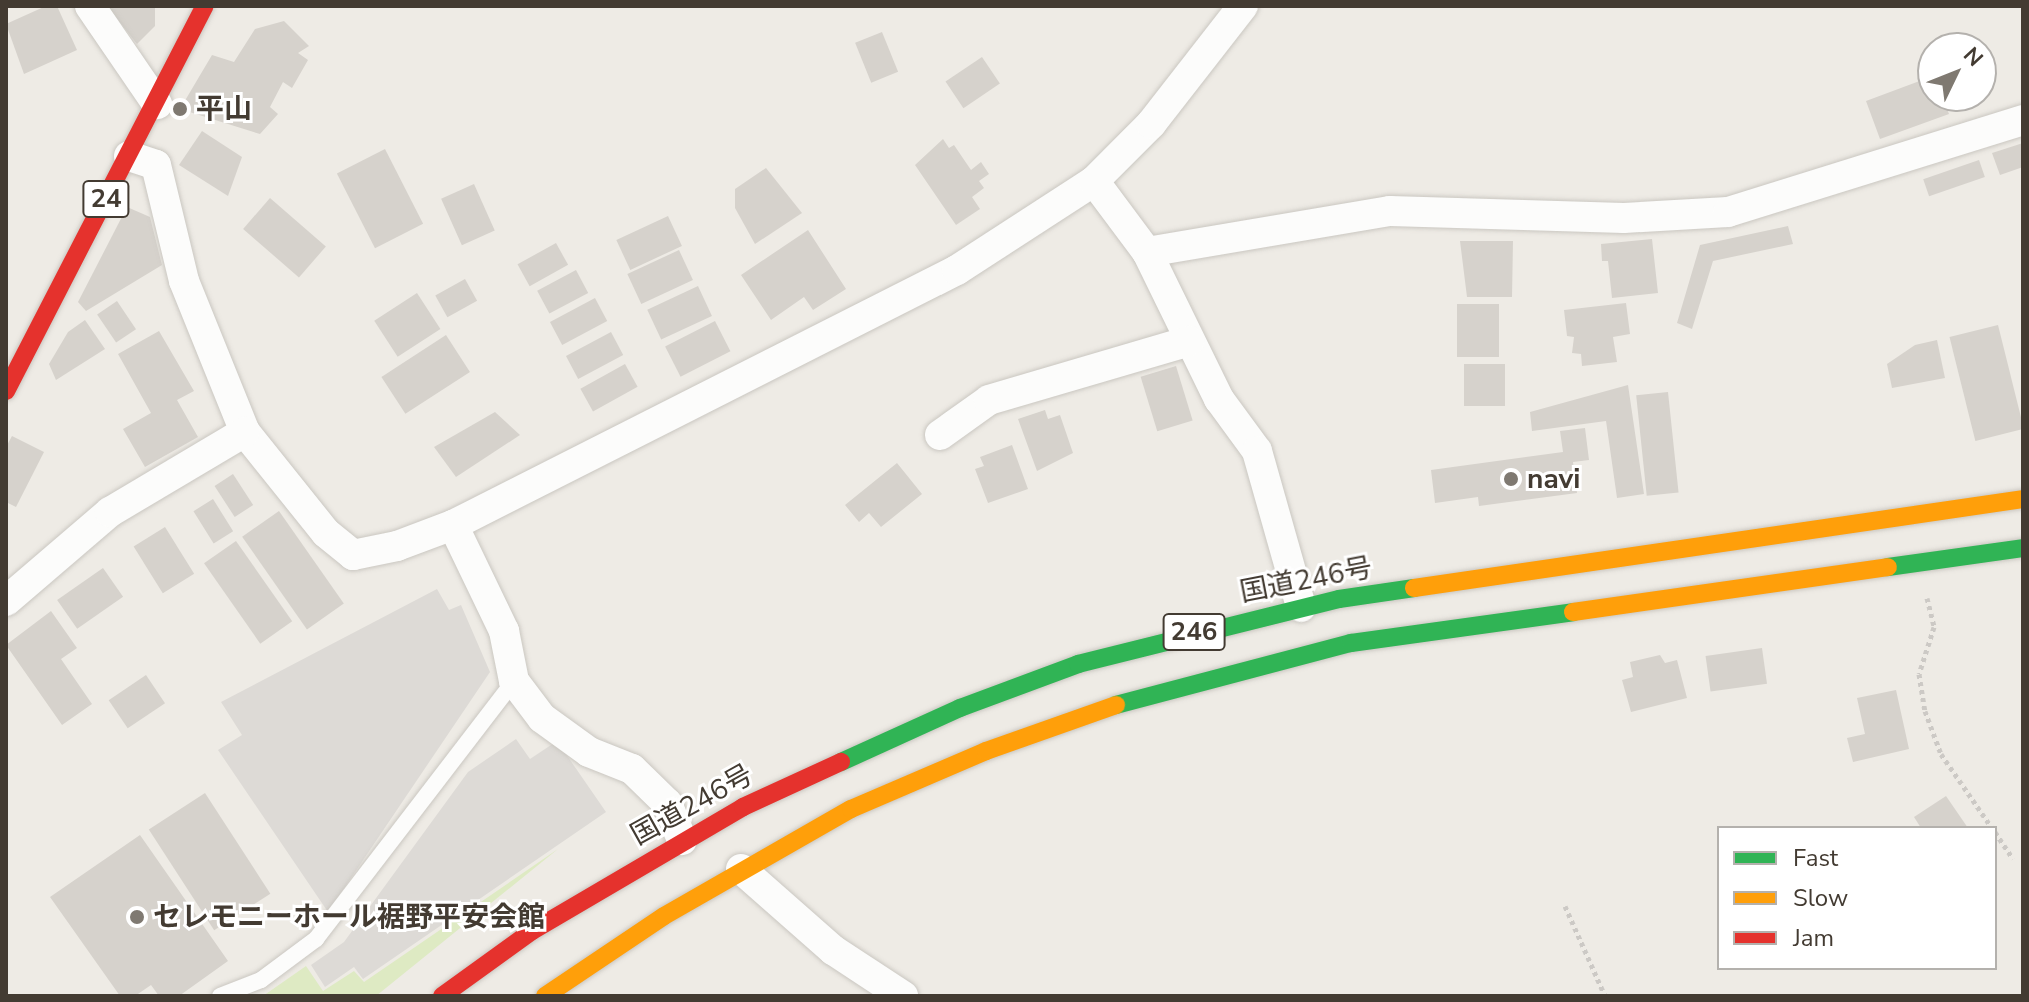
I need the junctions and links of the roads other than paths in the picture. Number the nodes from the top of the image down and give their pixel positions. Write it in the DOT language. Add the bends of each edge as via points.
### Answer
graph roads {
  1 [pos="90,6"];
  2 [pos="184,6"];
  3 [pos="205,6"];
  4 [pos="1243,6"];
  5 [pos="188,36"];
  6 [pos="157,104"];
  7 [pos="2023,120"];
  8 [pos="129,156"];
  9 [pos="1094,181"];
  10 [pos="1147,252"];
  11 [pos="1189,341"];
  12 [pos="6,391"];
  13 [pos="245,432"];
  14 [pos="940,435"];
  15 [pos="2023,499"];
  16 [pos="453,525"];
  17 [pos="2023,548"];
  18 [pos="6,601"];
  19 [pos="1301,607"];
  20 [pos="514,681"];
  21 [pos="682,840"];
  22 [pos="741,869"];
  23 [pos="220,996"];
  24 [pos="442,996"];
  25 [pos="545,996"];
  26 [pos="903,996"];
  1 -- 6 [label="street"];
  2 -- 5 [label="street"];
  3 -- 5 [label="main road, 24"];
  4 -- 9 [label="street" via="1151,124"];
  5 -- 6 [label="main road, 24"];
  6 -- 8 [label="main road, 24"];
  7 -- 10 [label="street" via="1728,212 1624,218 1390,211"];
  8 -- 12 [label="main road, 24"];
  8 -- 13 [label="street" via="156,165 184,281"];
  9 -- 10 [label="street"];
  9 -- 16 [label="street" via="957,270"];
  10 -- 11 [label="street"];
  11 -- 14 [label="street" via="989,400"];
  11 -- 19 [label="street" via="1219,399 1257,451"];
  13 -- 16 [label="street" via="326,533 353,555 397,546"];
  13 -- 18 [label="street" via="110,512"];
  15 -- 19 [label="main road, 国道246号 / 246"];
  16 -- 20 [label="street" via="504,631"];
  17 -- 22 [label="main road, 246" via="1351,643 1229,671 986,751 851,809"];
  19 -- 21 [label="main road, 国道246号 / 246" via="1078,664 960,708 832,763"];
  20 -- 21 [label="street" via="542,718 589,752 632,769 667,803"];
  20 -- 23 [label="lane" via="316,939 261,980"];
  21 -- 24 [label="main road, 国道246号 / 246" via="532,931"];
  22 -- 25 [label="main road, 246"];
  22 -- 26 [label="street" via="833,950"];
}
